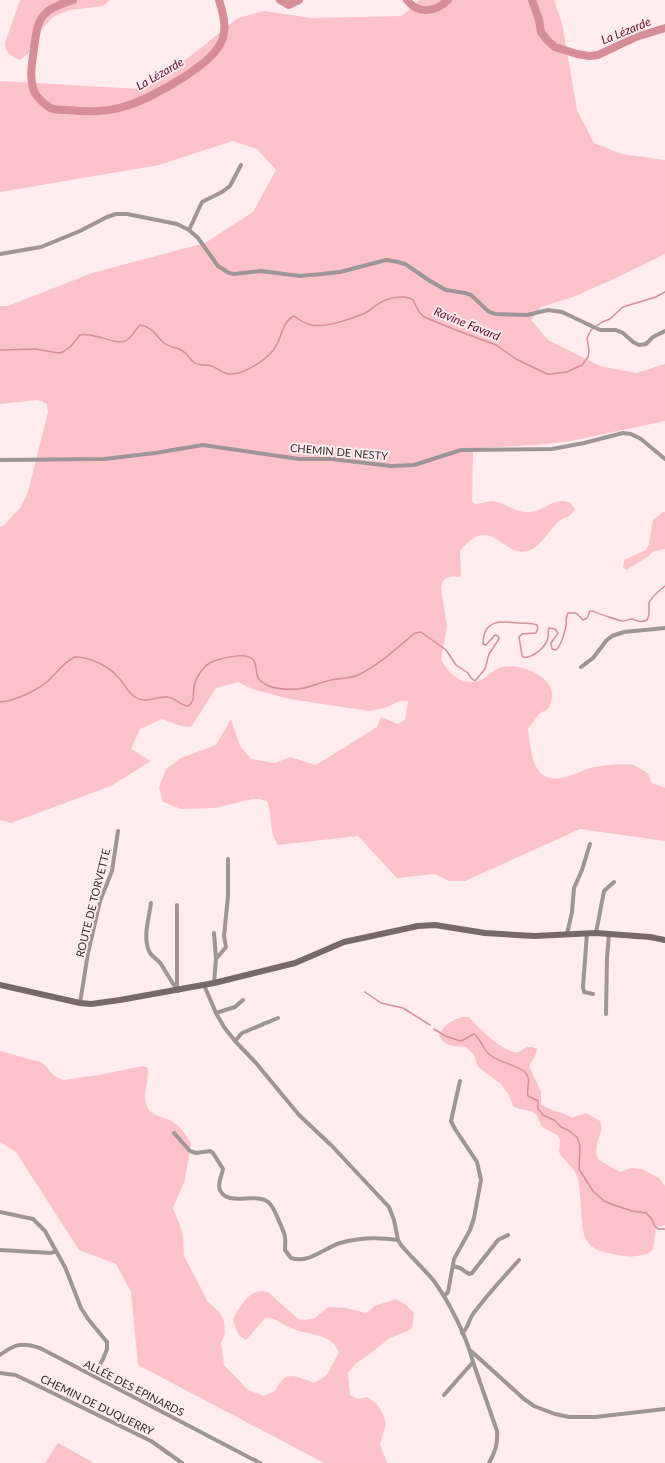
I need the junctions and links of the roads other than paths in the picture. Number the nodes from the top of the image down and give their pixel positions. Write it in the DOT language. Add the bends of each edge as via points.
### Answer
graph roads {
  1 [pos="240,165"];
  2 [pos="189,230"];
  3 [pos="0,254"];
  4 [pos="665,331"];
  5 [pos="665,459"];
  6 [pos="0,460"];
  7 [pos="665,628"];
  8 [pos="581,667"];
  9 [pos="118,832"];
  10 [pos="590,844"];
  11 [pos="228,859"];
  12 [pos="614,882"];
  13 [pos="152,904"];
  14 [pos="177,905"];
  15 [pos="214,933"];
  16 [pos="587,933"];
  17 [pos="596,933"];
  18 [pos="567,934"];
  19 [pos="610,934"];
  20 [pos="665,940"];
  21 [pos="216,960"];
  22 [pos="214,983"];
  23 [pos="0,985"];
  24 [pos="204,985"];
  25 [pos="178,991"];
  26 [pos="593,994"];
  27 [pos="243,1000"];
  28 [pos="80,1003"];
  29 [pos="216,1013"];
  30 [pos="606,1014"];
  31 [pos="278,1018"];
  32 [pos="235,1041"];
  33 [pos="460,1081"];
  34 [pos="174,1133"];
  35 [pos="0,1212"];
  36 [pos="508,1235"];
  37 [pos="398,1240"];
  38 [pos="0,1250"];
  39 [pos="56,1250"];
  40 [pos="519,1260"];
  41 [pos="452,1266"];
  42 [pos="444,1296"];
  43 [pos="462,1333"];
  44 [pos="470,1351"];
  45 [pos="0,1355"];
  46 [pos="473,1362"];
  47 [pos="0,1373"];
  48 [pos="94,1375"];
  49 [pos="444,1395"];
  50 [pos="665,1409"];
  51 [pos="182,1463"];
  52 [pos="260,1463"];
  53 [pos="489,1463"];
  1 -- 2 [label="street" via="230,186 202,202"];
  2 -- 3 [label="street" via="177,224 116,214 41,247"];
  2 -- 4 [label="street" via="218,266 234,274 261,271 300,276 322,274 386,260 405,264 446,290 470,295 496,314 527,315 548,310 562,312 596,329 616,330 639,345 646,344"];
  5 -- 6 [label="street, CHEMIN DE NESTY" via="641,439 623,433 552,449 461,450 414,465 391,466 332,458 299,459 204,445 104,458"];
  7 -- 8 [label="street" via="624,632 612,636 593,658"];
  9 -- 28 [label="street, ROUTE DE TORVETTE" via="112,871 100,901 88,953"];
  10 -- 18 [label="street" via="574,888"];
  11 -- 21 [label="street" via="224,936 226,947"];
  12 -- 17 [label="street" via="604,891"];
  13 -- 25 [label="street" via="146,935 148,945 151,954 160,962"];
  14 -- 25 [label="street"];
  15 -- 21 [label="street"];
  16 -- 17 [label="street"];
  16 -- 18 [label="street"];
  16 -- 26 [label="street" via="583,987 584,992"];
  17 -- 19 [label="street"];
  18 -- 22 [label="street" via="534,936 418,926 344,942 295,963"];
  19 -- 20 [label="street"];
  19 -- 30 [label="street"];
  21 -- 22 [label="street"];
  22 -- 24 [label="street"];
  23 -- 28 [label="street"];
  24 -- 25 [label="street"];
  24 -- 29 [label="street"];
  25 -- 28 [label="street" via="92,1004"];
  27 -- 29 [label="street" via="235,1007"];
  29 -- 32 [label="street"];
  31 -- 32 [label="street" via="242,1033"];
  32 -- 37 [label="street" via="261,1068 299,1115 332,1146 389,1208"];
  33 -- 41 [label="street" via="451,1121 477,1162 482,1180 470,1230"];
  34 -- 37 [label="street" via="190,1151 213,1153 223,1169 219,1184 220,1191 225,1195 244,1199 262,1198 269,1202 286,1234 285,1250 291,1258 316,1256 339,1243 363,1238"];
  35 -- 39 [label="street" via="33,1219 45,1231"];
  36 -- 41 [label="street" via="498,1240 472,1273"];
  37 -- 42 [label="street"];
  38 -- 39 [label="street" via="51,1253"];
  39 -- 48 [label="street" via="81,1308 107,1342 107,1349"];
  40 -- 43 [label="street" via="472,1315"];
  41 -- 42 [label="street" via="448,1292"];
  42 -- 43 [label="street"];
  43 -- 44 [label="street"];
  44 -- 46 [label="street"];
  44 -- 50 [label="street" via="524,1399 555,1414 569,1418 595,1417"];
  45 -- 48 [label="street, ALLÉE DES EPINARDS" via="11,1347 29,1344"];
  46 -- 49 [label="street"];
  46 -- 53 [label="street" via="497,1431 496,1448"];
  47 -- 51 [label="street, CHEMIN DE DUQUERRY" via="15,1375 130,1430"];
  48 -- 52 [label="street, ALLÉE DES EPINARDS"];
}
